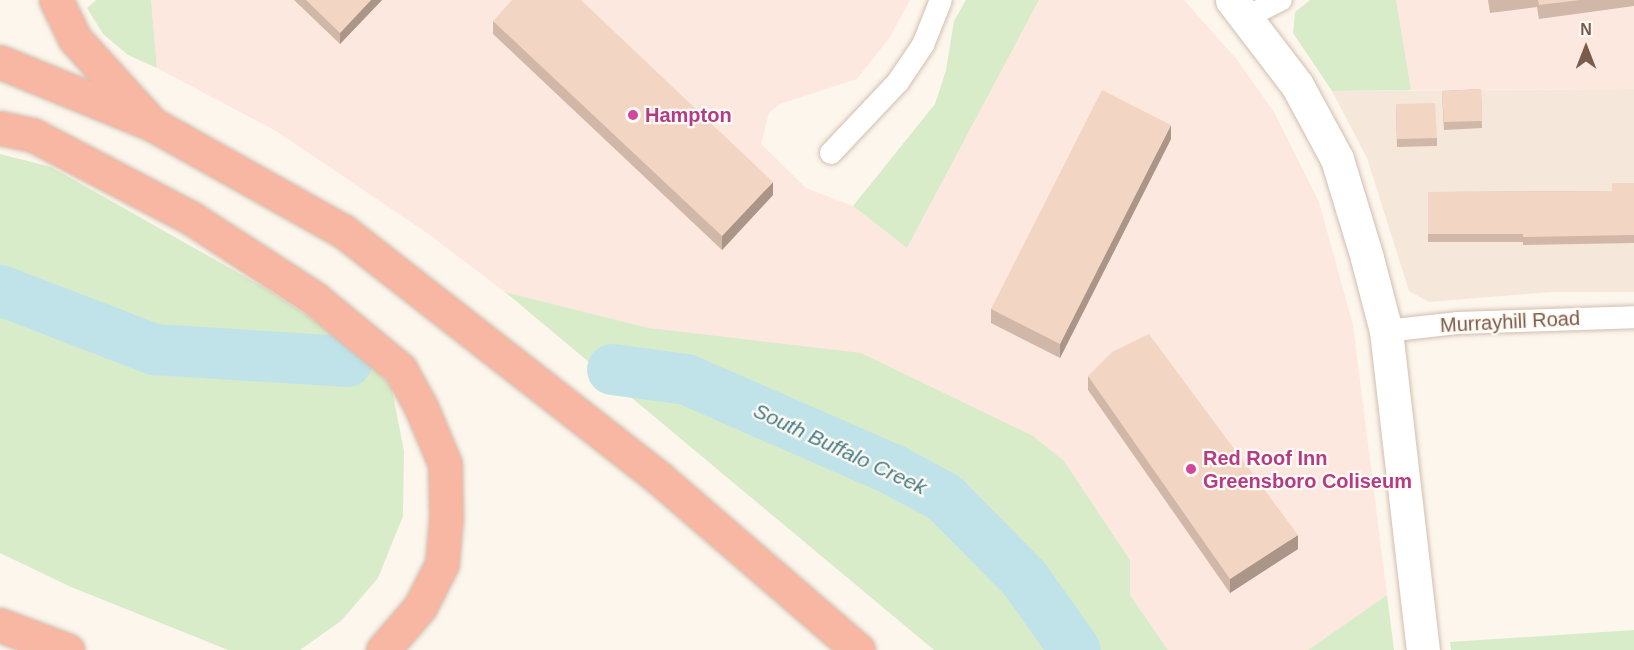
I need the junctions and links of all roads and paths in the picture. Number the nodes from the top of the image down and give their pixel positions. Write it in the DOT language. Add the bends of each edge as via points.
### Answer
graph roads {
  1 [pos="56,0"];
  2 [pos="941,0"];
  3 [pos="1281,0"];
  4 [pos="1246,6"];
  5 [pos="0,62"];
  6 [pos="152,124"];
  7 [pos="0,128"];
  8 [pos="831,153"];
  9 [pos="1634,317"];
  10 [pos="1386,331"];
  11 [pos="0,625"];
  12 [pos="0,644"];
  13 [pos="11,650"];
  14 [pos="67,650"];
  15 [pos="383,650"];
  16 [pos="858,650"];
  17 [pos="1423,650"];
  1 -- 6 [label="highway" via="75,39"];
  2 -- 8 [label="street" via="923,45 898,82"];
  3 -- 4 [label="street"];
  4 -- 10 [label="street" via="1297,85 1337,159"];
  5 -- 6 [label="highway"];
  6 -- 16 [label="highway" via="363,244 659,478"];
  7 -- 15 [label="highway" via="33,135 191,218 314,298 400,369 445,464 446,518 442,564 420,607"];
  9 -- 10 [label="street, Murrayhill Road" via="1457,323"];
  10 -- 17 [label="street"];
  11 -- 14 [label="highway"];
  12 -- 13 [label="highway"];
}
